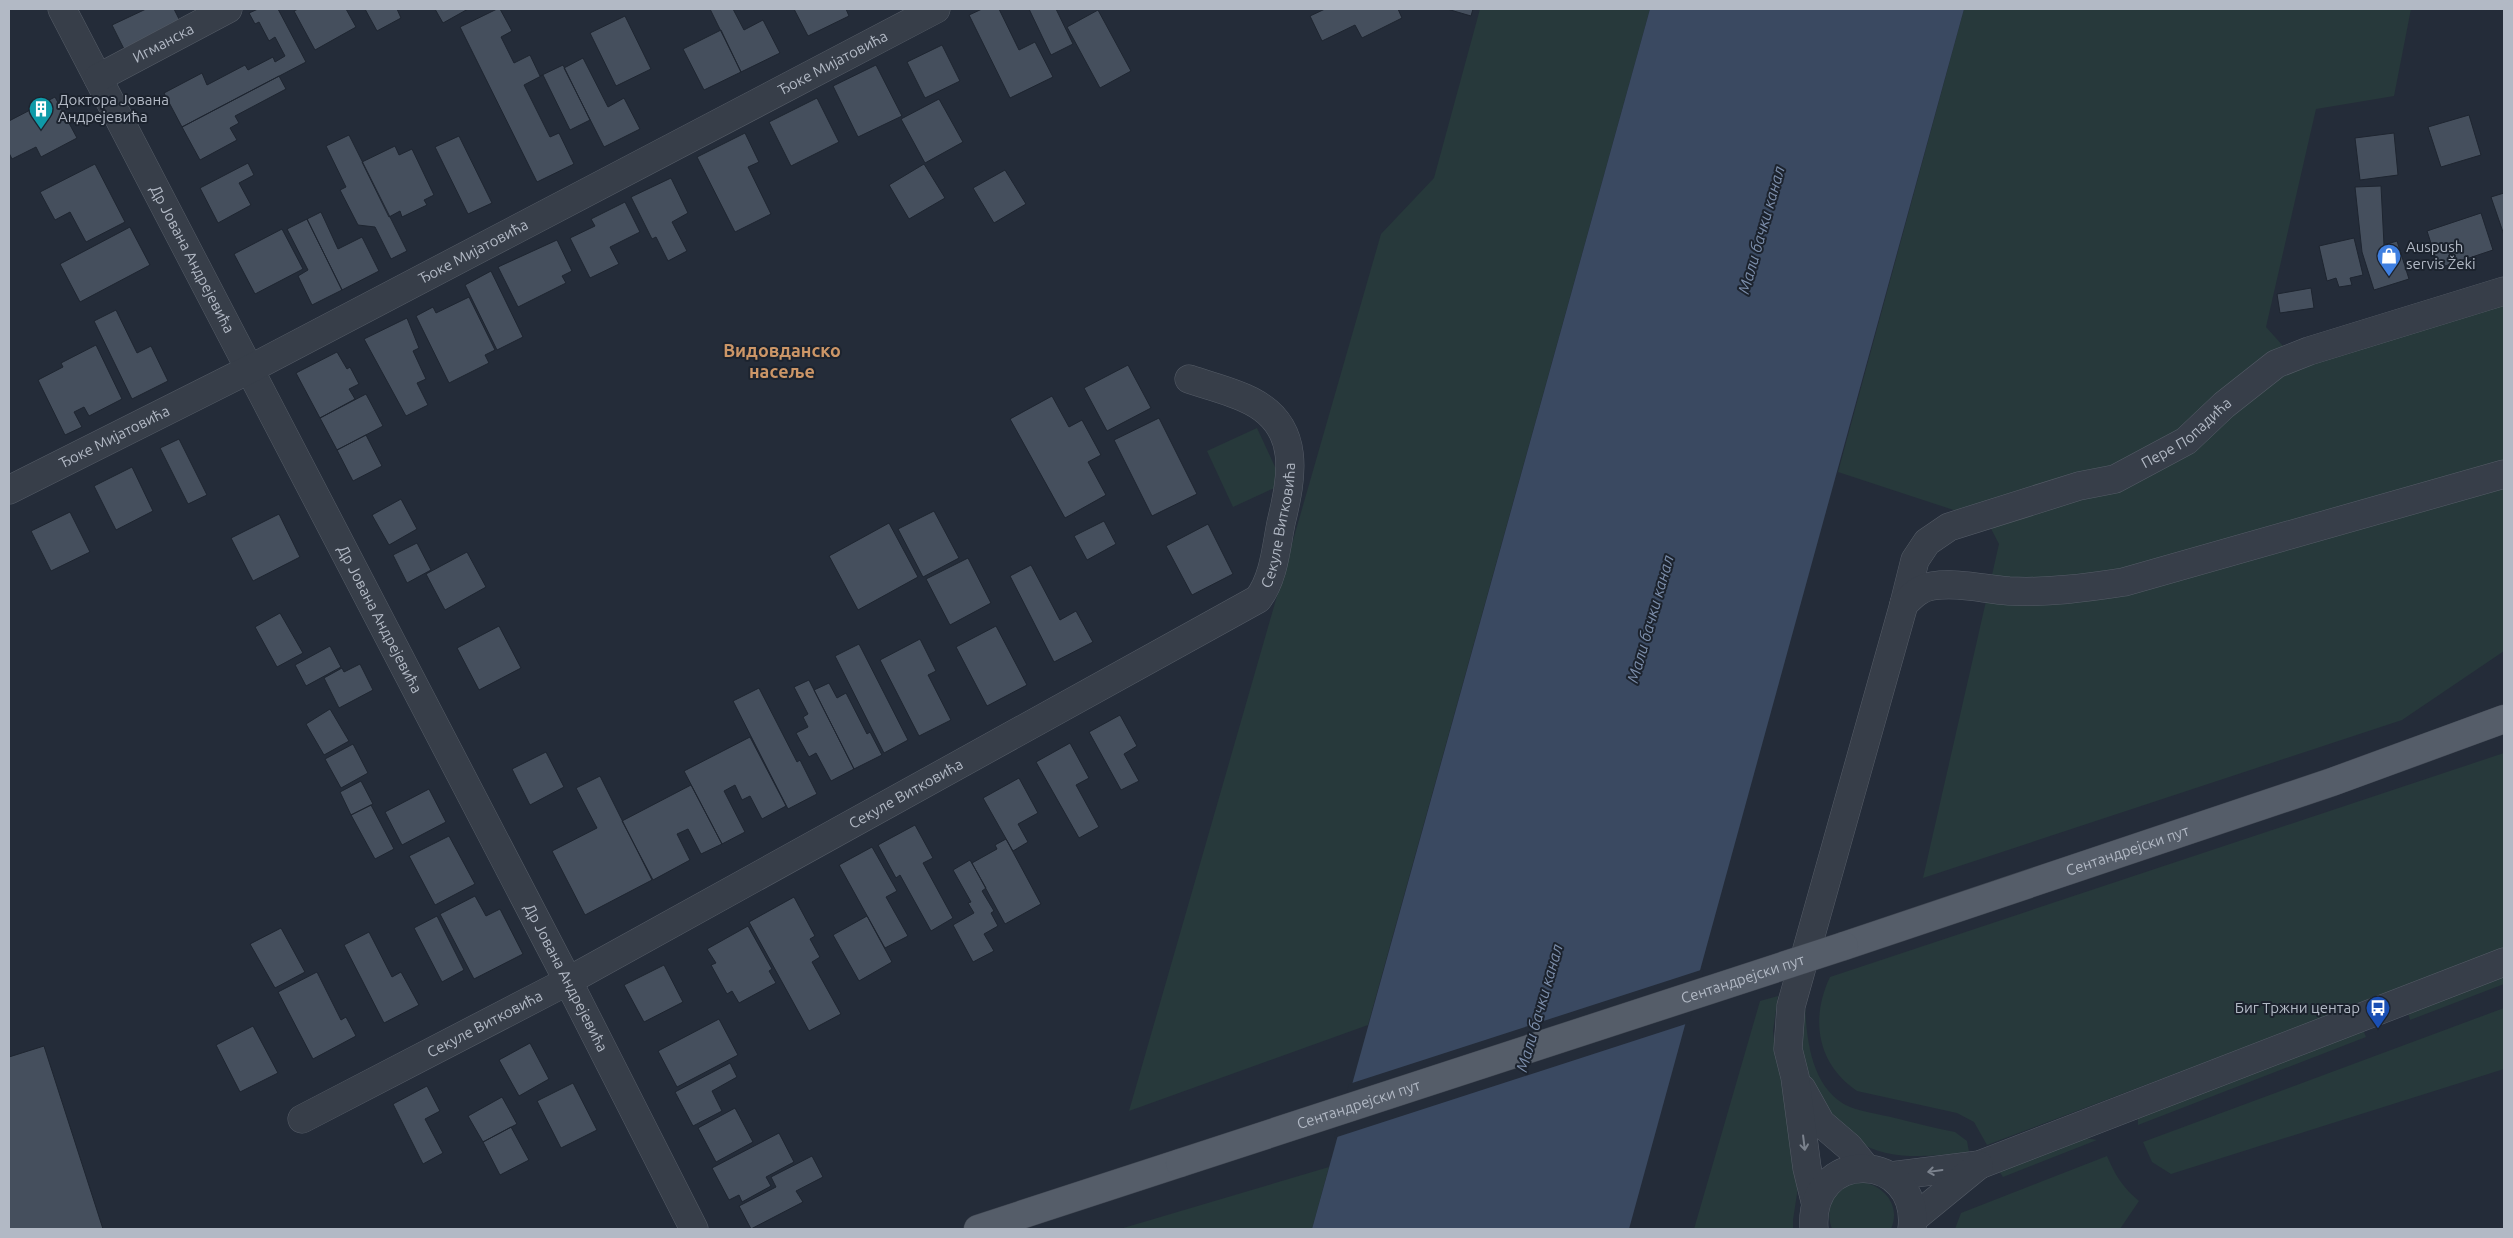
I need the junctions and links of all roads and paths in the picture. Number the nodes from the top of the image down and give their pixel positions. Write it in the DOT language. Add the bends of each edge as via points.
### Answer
graph roads {
  1 [pos="62,9"];
  2 [pos="228,9"];
  3 [pos="936,9"];
  4 [pos="98,78"];
  5 [pos="2504,291"];
  6 [pos="250,369"];
  7 [pos="1189,379"];
  8 [pos="2504,474"];
  9 [pos="9,490"];
  10 [pos="1904,604"];
  11 [pos="2504,719"];
  12 [pos="2504,962"];
  13 [pos="568,981"];
  14 [pos="1795,1077"];
  15 [pos="302,1119"];
  16 [pos="1979,1165"];
  17 [pos="1878,1172"];
  18 [pos="1815,1202"];
  19 [pos="1912,1224"];
  20 [pos="694,1229"];
  21 [pos="978,1229"];
  22 [pos="1814,1229"];
  1 -- 4 [label="street, Др Јована Андрејевића"];
  2 -- 4 [label="street, Игманска"];
  3 -- 6 [label="street, Ђоке Мијатовића"];
  4 -- 6 [label="street, Др Јована Андрејевића"];
  5 -- 10 [label="street, Пере Попадића" via="2276,364 2224,405 2186,441 2116,479 2079,486 1949,527 1927,542 1915,560"];
  6 -- 9 [label="street, Ђоке Мијатовића"];
  6 -- 13 [label="street, Др Јована Андрејевића"];
  7 -- 13 [label="street, Секуле Витковића" via="1251,401 1269,413 1288,444 1291,464 1289,486 1268,582 1258,599"];
  8 -- 10 [label="street" via="2124,582 2067,591 2009,591 1950,584 1916,591"];
  10 -- 14 [label="street, Пере Попадића" via="1791,1006 1788,1049"];
  11 -- 21 [label="main road, Сентандрејски пут, bridge" via="2332,782 1844,946"];
  12 -- 16 [label="street"];
  13 -- 15 [label="street, Секуле Витковића"];
  13 -- 20 [label="street, Др Јована Андрејевића"];
  14 -- 17 [label="street" via="1822,1123"];
  14 -- 18 [label="street, one-way" via="1807,1168"];
  16 -- 17 [label="street, one-way"];
  16 -- 19 [label="street"];
  17 -- 18 [label="street" via="1841,1173 1821,1190"];
  17 -- 19 [label="street" via="1907,1195"];
  18 -- 22 [label="street"];
}
